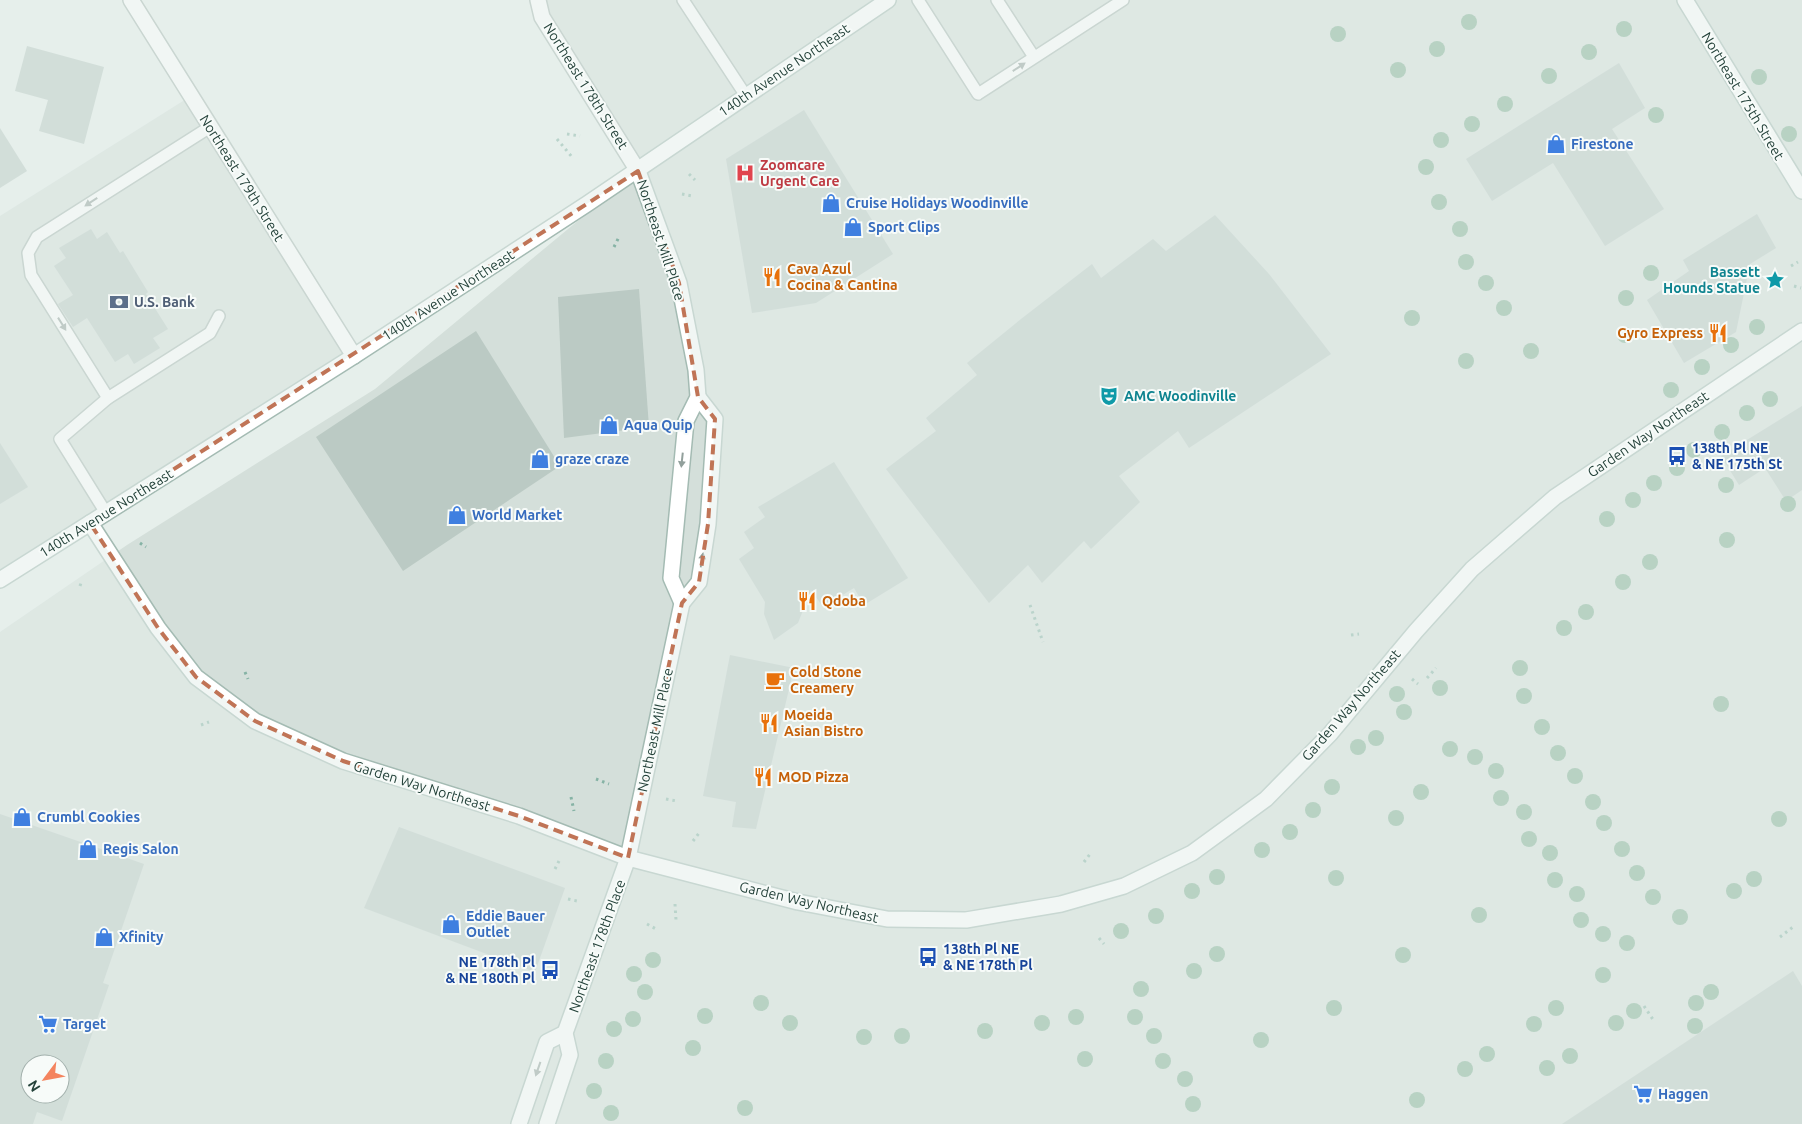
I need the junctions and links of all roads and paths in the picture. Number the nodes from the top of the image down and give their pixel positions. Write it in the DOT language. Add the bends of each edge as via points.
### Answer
graph roads {
  1 [pos="131,0"];
  2 [pos="538,0"];
  3 [pos="888,0"];
  4 [pos="918,0"];
  5 [pos="997,0"];
  6 [pos="1123,0"];
  7 [pos="1685,0"];
  8 [pos="686,1"];
  9 [pos="1034,57"];
  10 [pos="746,96"];
  11 [pos="210,127"];
  12 [pos="567,134"];
  13 [pos="580,136"];
  14 [pos="557,139"];
  15 [pos="572,157"];
  16 [pos="638,171"];
  17 [pos="689,174"];
  18 [pos="695,180"];
  19 [pos="1802,191"];
  20 [pos="682,194"];
  21 [pos="692,196"];
  22 [pos="618,237"];
  23 [pos="614,247"];
  24 [pos="1798,262"];
  25 [pos="1791,266"];
  26 [pos="1794,286"];
  27 [pos="1802,288"];
  28 [pos="219,316"];
  29 [pos="1802,331"];
  30 [pos="354,356"];
  31 [pos="698,397"];
  32 [pos="108,398"];
  33 [pos="106,513"];
  34 [pos="90,523"];
  35 [pos="140,544"];
  36 [pos="146,547"];
  37 [pos="0,580"];
  38 [pos="82,580"];
  39 [pos="80,586"];
  40 [pos="682,602"];
  41 [pos="1030,605"];
  42 [pos="1359,634"];
  43 [pos="1351,635"];
  44 [pos="1043,642"];
  45 [pos="1436,668"];
  46 [pos="245,672"];
  47 [pos="248,678"];
  48 [pos="1427,678"];
  49 [pos="1412,679"];
  50 [pos="1418,684"];
  51 [pos="209,722"];
  52 [pos="202,725"];
  53 [pos="596,779"];
  54 [pos="609,784"];
  55 [pos="571,796"];
  56 [pos="666,799"];
  57 [pos="677,801"];
  58 [pos="574,811"];
  59 [pos="699,833"];
  60 [pos="693,842"];
  61 [pos="1090,854"];
  62 [pos="628,858"];
  63 [pos="559,861"];
  64 [pos="1084,862"];
  65 [pos="555,869"];
  66 [pos="568,899"];
  67 [pos="578,901"];
  68 [pos="675,904"];
  69 [pos="676,920"];
  70 [pos="647,924"];
  71 [pos="1793,927"];
  72 [pos="658,930"];
  73 [pos="1780,937"];
  74 [pos="1099,938"];
  75 [pos="1104,944"];
  76 [pos="1644,1006"];
  77 [pos="1654,1021"];
  78 [pos="565,1033"];
  79 [pos="519,1124"];
  80 [pos="547,1124"];
  1 -- 11 [label="street, Northeast 179th Street"];
  2 -- 16 [label="street, Northeast 178th Street" via="542,17"];
  3 -- 10 [label="street, 140th Avenue Northeast"];
  4 -- 9 [label="lane, one-way" via="978,94"];
  5 -- 9 [label="lane"];
  6 -- 9 [label="lane"];
  7 -- 19 [label="street, Northeast 175th Street"];
  8 -- 10 [label="lane"];
  10 -- 16 [label="street, 140th Avenue Northeast"];
  11 -- 30 [label="street, Northeast 179th Street"];
  11 -- 32 [label="lane, one-way" via="37,237 28,253 31,275"];
  12 -- 13 [label="path"];
  14 -- 15 [label="path"];
  16 -- 30 [label="street, 140th Avenue Northeast"];
  16 -- 31 [label="street, Northeast Mill Place" via="679,284 696,370"];
  17 -- 18 [label="path"];
  20 -- 21 [label="path"];
  22 -- 23 [label="path"];
  24 -- 25 [label="path"];
  26 -- 27 [label="path"];
  28 -- 32 [label="lane" via="210,334"];
  29 -- 62 [label="street, Garden Way Northeast" via="1555,497 1472,568 1330,734 1266,799 1192,853 1124,886 1061,904 966,920 887,919 817,906"];
  30 -- 33 [label="street, 140th Avenue Northeast"];
  31 -- 40 [label="street, one-way" via="686,421 671,578"];
  40 -- 31 [label="street, Northeast Mill Place, one-way" via="699,582 708,524 715,419"];
  32 -- 33 [label="lane" via="60,439"];
  33 -- 34 [label="street, 140th Avenue Northeast"];
  34 -- 37 [label="street, 140th Avenue Northeast"];
  34 -- 62 [label="street, Garden Way Northeast" via="158,628 196,677 255,721 343,761 519,816"];
  35 -- 36 [label="path"];
  38 -- 39 [label="path"];
  40 -- 62 [label="street, Northeast Mill Place"];
  41 -- 44 [label="path"];
  42 -- 43 [label="path"];
  45 -- 48 [label="path"];
  46 -- 47 [label="path"];
  49 -- 50 [label="path"];
  51 -- 52 [label="path"];
  53 -- 54 [label="path"];
  55 -- 58 [label="path"];
  56 -- 57 [label="path"];
  59 -- 60 [label="path"];
  61 -- 64 [label="path"];
  62 -- 78 [label="street, Northeast 178th Place"];
  63 -- 65 [label="path"];
  66 -- 67 [label="path"];
  68 -- 69 [label="path"];
  70 -- 72 [label="path"];
  71 -- 73 [label="path"];
  74 -- 75 [label="path"];
  76 -- 77 [label="path"];
  78 -- 79 [label="street, one-way" via="547,1042"];
  78 -- 80 [label="street, Northeast 178th Place" via="570,1055"];
}
